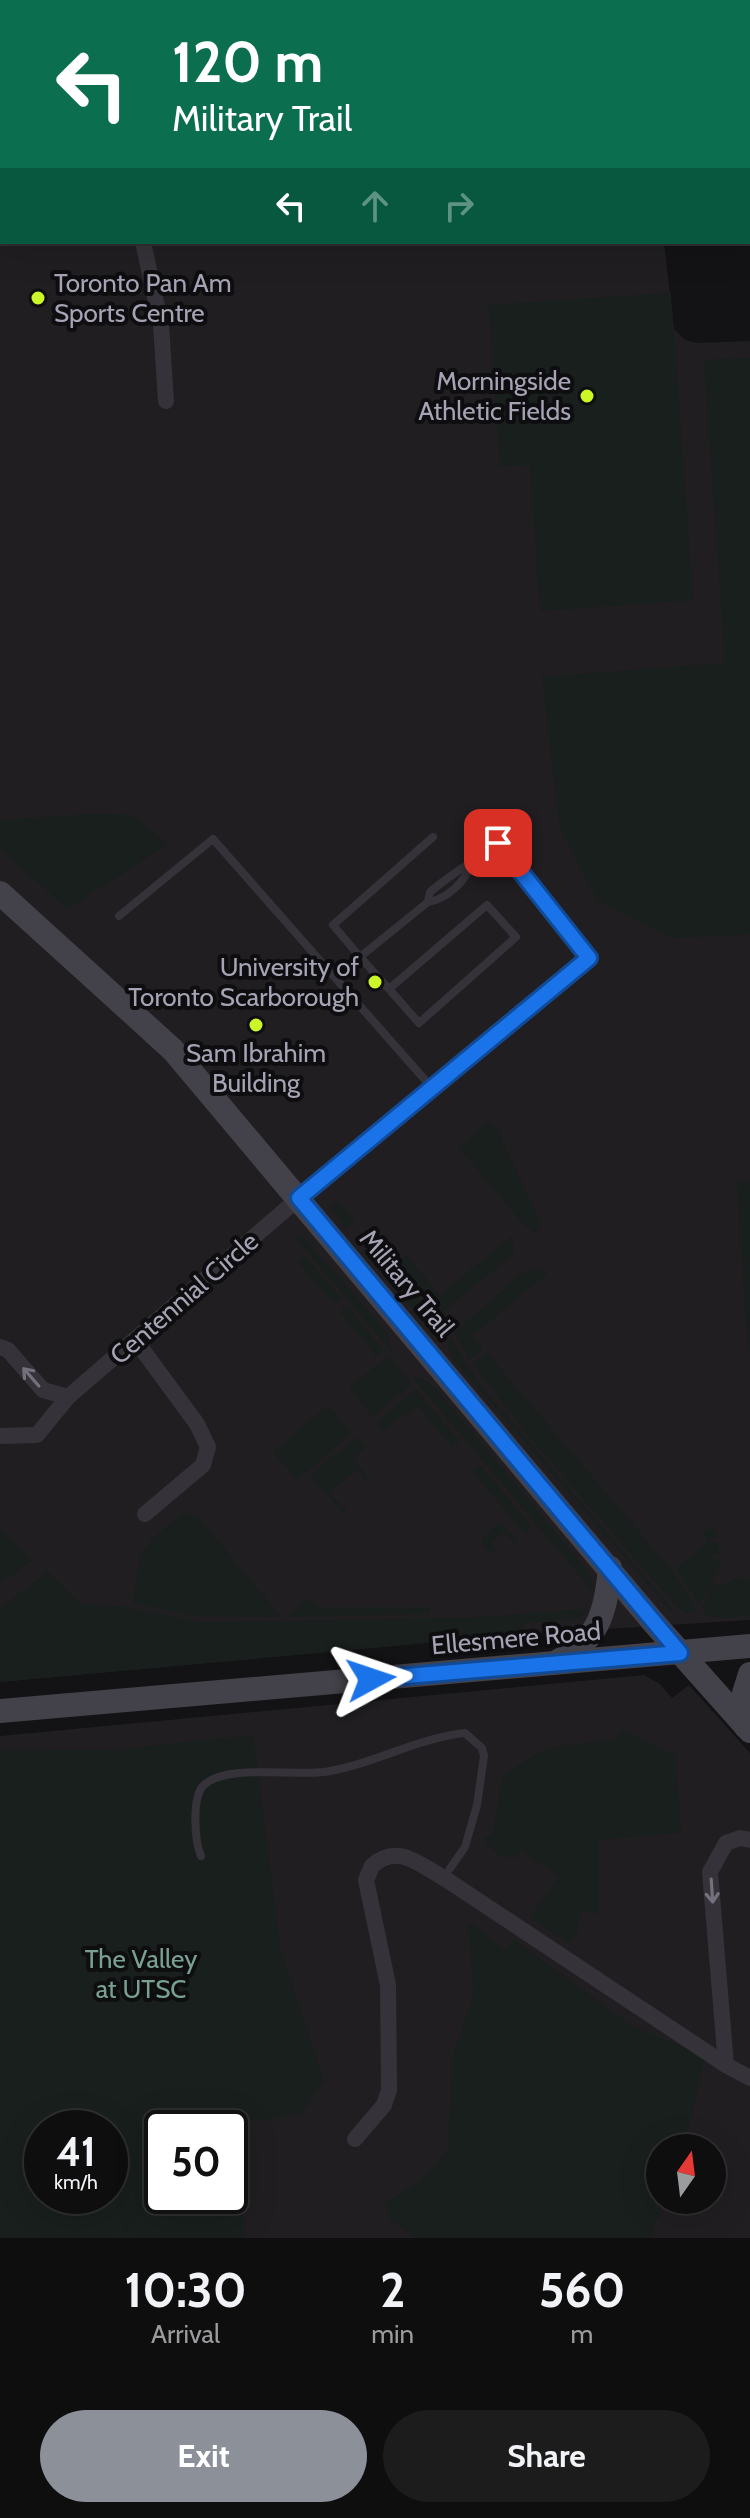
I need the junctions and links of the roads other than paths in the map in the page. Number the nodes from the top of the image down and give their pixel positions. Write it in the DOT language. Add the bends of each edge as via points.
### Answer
graph roads {
  1 [pos="143,244"];
  2 [pos="166,401"];
  3 [pos="481,824"];
  4 [pos="433,837"];
  5 [pos="498,843"];
  6 [pos="0,893"];
  7 [pos="119,916"];
  8 [pos="360,957"];
  9 [pos="389,989"];
  10 [pos="433,1090"];
  11 [pos="299,1198"];
  12 [pos="136,1341"];
  13 [pos="0,1347"];
  14 [pos="68,1397"];
  15 [pos="0,1436"];
  16 [pos="145,1514"];
  17 [pos="610,1568"];
  18 [pos="750,1646"];
  19 [pos="680,1653"];
  20 [pos="556,1663"];
  21 [pos="750,1674"];
  22 [pos="0,1711"];
  23 [pos="748,1729"];
  24 [pos="750,1840"];
  25 [pos="201,1856"];
  26 [pos="444,1878"];
  27 [pos="726,2065"];
  28 [pos="748,2075"];
  29 [pos="355,2139"];
  1 -- 2 [label="street" via="161,325"];
  3 -- 5 [label="street"];
  4 -- 8 [label="lane" via="333,925"];
  5 -- 8 [label="lane" via="460,866 430,892 428,902"];
  5 -- 10 [label="street, Centennial Circle" via="589,958"];
  6 -- 11 [label="street, Military Trail" via="173,1050"];
  7 -- 10 [label="lane" via="213,839"];
  8 -- 9 [label="lane"];
  9 -- 9 [label="lane" via="487,905 516,937 419,1023"];
  10 -- 11 [label="street, Centennial Circle"];
  11 -- 12 [label="street, Centennial Circle"];
  11 -- 17 [label="street, Military Trail"];
  12 -- 14 [label="street, Centennial Circle"];
  12 -- 16 [label="street" via="208,1447 203,1465"];
  14 -- 13 [label="street, one-way" via="43,1390"];
  14 -- 15 [label="street, Centennial Circle" via="37,1435"];
  17 -- 19 [label="street, Military Trail"];
  17 -- 20 [label="street" via="607,1600 596,1627 583,1648"];
  18 -- 19 [label="street, Ellesmere Road"];
  19 -- 20 [label="street, Ellesmere Road"];
  19 -- 23 [label="street, Military Trail"];
  20 -- 22 [label="street, Ellesmere Road"];
  21 -- 23 [label="street" via="744,1693"];
  24 -- 27 [label="street, one-way" via="726,1843 710,1872"];
  25 -- 26 [label="lane" via="198,1796 207,1783 225,1774 323,1772 465,1733 484,1756 477,1805 465,1847"];
  26 -- 27 [label="street"];
  26 -- 29 [label="street" via="407,1856 392,1854 368,1872 366,1889 388,1985 389,2090 384,2105"];
  27 -- 28 [label="street"];
}
